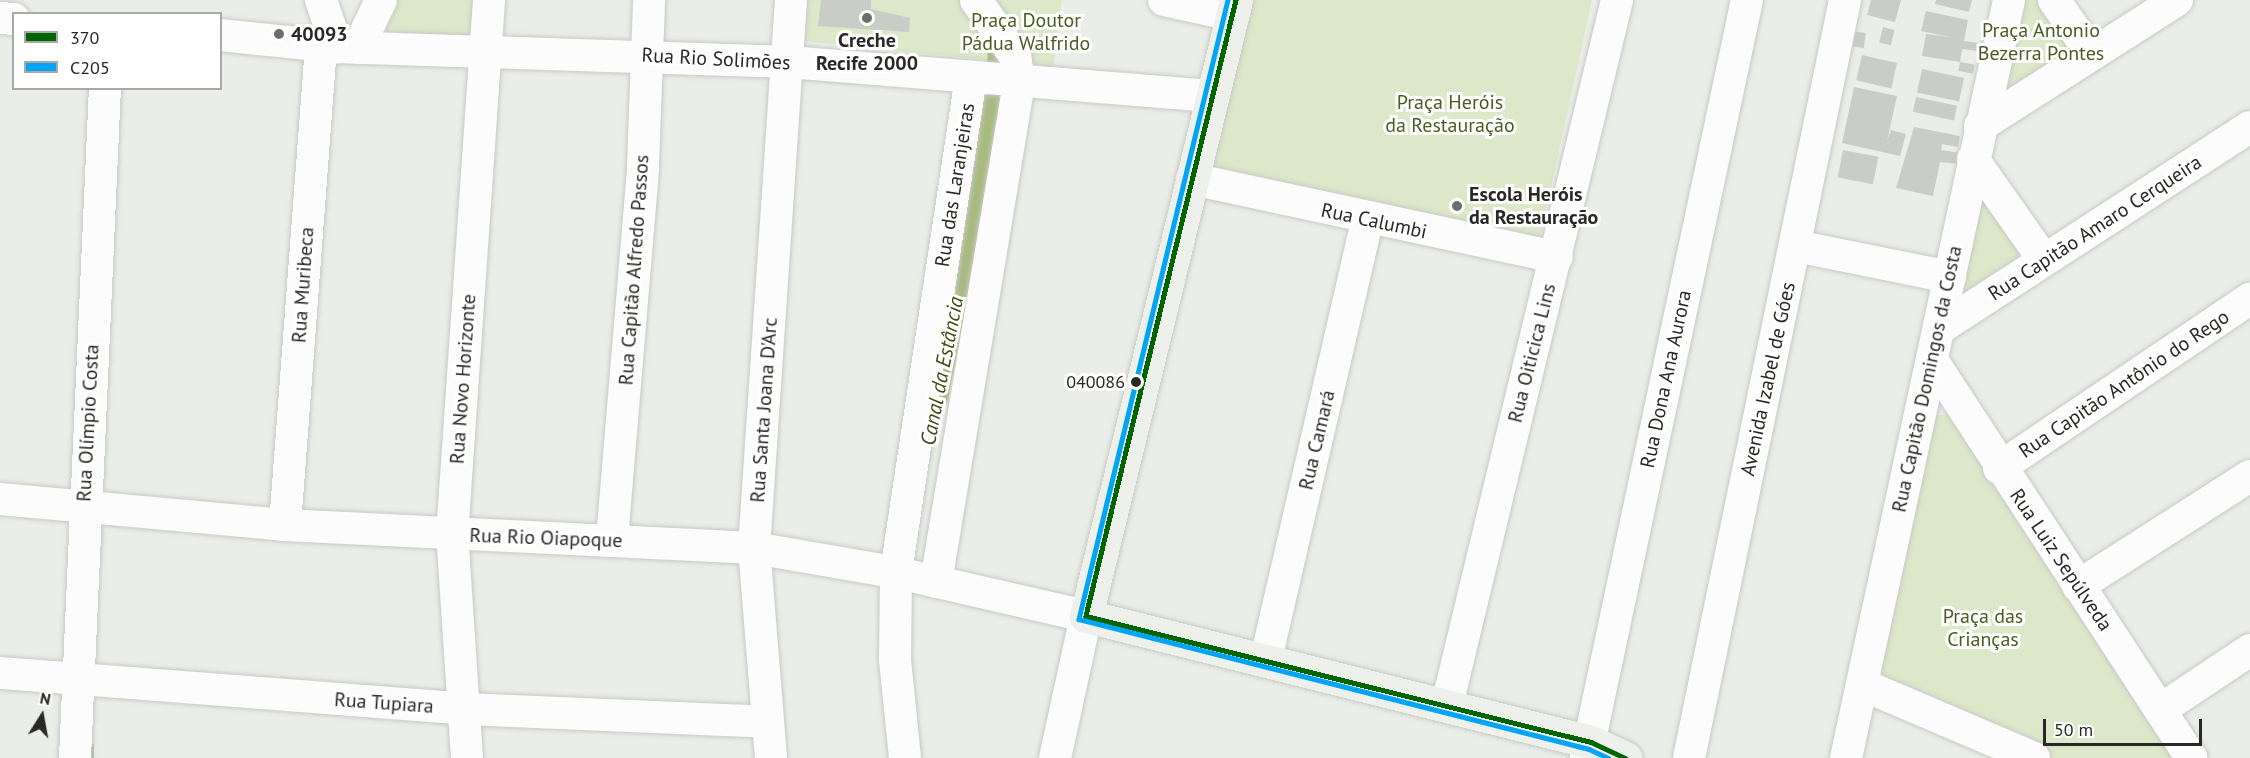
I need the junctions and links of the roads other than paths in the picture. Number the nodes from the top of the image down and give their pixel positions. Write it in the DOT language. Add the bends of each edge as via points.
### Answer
graph roads {
  1 [pos="321,0"];
  2 [pos="381,0"];
  3 [pos="489,0"];
  4 [pos="649,0"];
  5 [pos="791,0"];
  6 [pos="976,0"];
  7 [pos="1164,0"];
  8 [pos="1617,0"];
  9 [pos="1747,0"];
  10 [pos="1845,0"];
  11 [pos="2009,0"];
  12 [pos="2054,0"];
  13 [pos="2176,0"];
  14 [pos="1234,8"];
  15 [pos="222,35"];
  16 [pos="339,46"];
  17 [pos="486,50"];
  18 [pos="2092,54"];
  19 [pos="646,56"];
  20 [pos="789,62"];
  21 [pos="995,80"];
  22 [pos="105,90"];
  23 [pos="1211,96"];
  24 [pos="1980,126"];
  25 [pos="2250,127"];
  26 [pos="1973,159"];
  27 [pos="1192,180"];
  28 [pos="1367,220"];
  29 [pos="1796,246"];
  30 [pos="1557,257"];
  31 [pos="2044,260"];
  32 [pos="1950,277"];
  33 [pos="2250,299"];
  34 [pos="1940,328"];
  35 [pos="1932,360"];
  36 [pos="1999,468"];
  37 [pos="2250,476"];
  38 [pos="0,499"];
  39 [pos="83,507"];
  40 [pos="285,525"];
  41 [pos="452,535"];
  42 [pos="612,539"];
  43 [pos="754,548"];
  44 [pos="897,572"];
  45 [pos="933,581"];
  46 [pos="2078,586"];
  47 [pos="1086,615"];
  48 [pos="2250,651"];
  49 [pos="1266,660"];
  50 [pos="0,673"];
  51 [pos="78,679"];
  52 [pos="1863,685"];
  53 [pos="1448,705"];
  54 [pos="463,709"];
  55 [pos="2160,710"];
  56 [pos="768,722"];
  57 [pos="1589,750"];
  58 [pos="75,758"];
  59 [pos="467,758"];
  60 [pos="771,758"];
  61 [pos="905,758"];
  62 [pos="1055,758"];
  63 [pos="1626,758"];
  64 [pos="1689,758"];
  65 [pos="1846,758"];
  66 [pos="2034,758"];
  67 [pos="2191,758"];
  1 -- 16 [label="street"];
  2 -- 16 [label="street"];
  3 -- 17 [label="street, Rua Novo Horizonte"];
  4 -- 19 [label="street, Rua Capitão Alfredo Passos"];
  5 -- 20 [label="street, Rua Santa Joana D'Arc"];
  6 -- 21 [label="street" via="1015,56"];
  7 -- 14 [label="street"];
  8 -- 30 [label="street, Rua Oiticica Lins"];
  9 -- 57 [label="street, Rua Dona Ana Aurora"];
  10 -- 29 [label="street, Avenida Izabel de Góes"];
  11 -- 24 [label="street, Rua Capitão Domingos da Costa"];
  12 -- 18 [label="street"];
  13 -- 18 [label="street"];
  14 -- 23 [label="main road"];
  15 -- 16 [label="street, Rua Rio Solimões"];
  16 -- 17 [label="street, Rua Rio Solimões"];
  16 -- 40 [label="street, Rua Muribeca"];
  17 -- 19 [label="street, Rua Rio Solimões"];
  17 -- 41 [label="street, Rua Novo Horizonte"];
  18 -- 24 [label="street"];
  19 -- 20 [label="street, Rua Rio Solimões"];
  19 -- 42 [label="street, Rua Capitão Alfredo Passos" via="643,166"];
  20 -- 21 [label="street, Rua Rio Solimões"];
  20 -- 43 [label="street, Rua Santa Joana D'Arc"];
  21 -- 23 [label="street, Rua Rio Solimões"];
  21 -- 44 [label="street, Rua das Laranjeiras"];
  21 -- 45 [label="street"];
  22 -- 39 [label="street, Rua Olímpio Costa"];
  23 -- 27 [label="main road"];
  24 -- 26 [label="street, Rua Capitão Domingos da Costa"];
  25 -- 31 [label="street, Rua Capitão Amaro Cerqueira"];
  26 -- 31 [label="street"];
  26 -- 32 [label="street, Rua Capitão Domingos da Costa"];
  27 -- 28 [label="street, Rua Calumbi"];
  27 -- 47 [label="main road"];
  28 -- 30 [label="street, Rua Calumbi"];
  28 -- 49 [label="street, Rua Camará"];
  29 -- 32 [label="street"];
  29 -- 64 [label="street, Avenida Izabel de Góes"];
  30 -- 53 [label="street, Rua Oiticica Lins"];
  31 -- 34 [label="street, Rua Capitão Amaro Cerqueira"];
  32 -- 34 [label="street, Rua Capitão Domingos da Costa"];
  33 -- 36 [label="street, Rua Capitão Antônio do Rego"];
  34 -- 35 [label="street, Rua Capitão Domingos da Costa"];
  35 -- 36 [label="street, Rua Luiz Sepúlveda"];
  35 -- 52 [label="street, Rua Capitão Domingos da Costa"];
  36 -- 46 [label="street, Rua Luiz Sepúlveda"];
  37 -- 46 [label="street"];
  38 -- 39 [label="street, Rua Rio Oiapoque"];
  39 -- 40 [label="street, Rua Rio Oiapoque"];
  39 -- 51 [label="street, Rua Olímpio Costa"];
  40 -- 41 [label="street, Rua Rio Oiapoque"];
  41 -- 42 [label="street, Rua Rio Oiapoque"];
  41 -- 54 [label="street, Rua Novo Horizonte"];
  42 -- 43 [label="street, Rua Rio Oiapoque"];
  43 -- 44 [label="street, Rua Rio Oiapoque"];
  43 -- 56 [label="street, Rua Santa Joana D'Arc"];
  44 -- 45 [label="street, Rua Rio Oiapoque"];
  44 -- 61 [label="street, Rua das Laranjeiras" via="895,659"];
  45 -- 47 [label="street, Rua Rio Oiapoque"];
  46 -- 55 [label="street, Rua Luiz Sepúlveda"];
  47 -- 49 [label="main road"];
  47 -- 62 [label="street"];
  48 -- 55 [label="street"];
  49 -- 53 [label="main road"];
  50 -- 51 [label="street, Rua Tupiara"];
  51 -- 54 [label="street, Rua Tupiara"];
  51 -- 58 [label="street, Rua Olímpio Costa"];
  52 -- 65 [label="street, Rua Capitão Domingos da Costa"];
  52 -- 66 [label="street"];
  53 -- 57 [label="main road"];
  54 -- 56 [label="street, Rua Tupiara"];
  54 -- 59 [label="street, Rua Novo Horizonte"];
  55 -- 67 [label="street, Rua Luiz Sepúlveda"];
  56 -- 60 [label="street, Rua Santa Joana D'Arc"];
  57 -- 63 [label="main road"];
}
